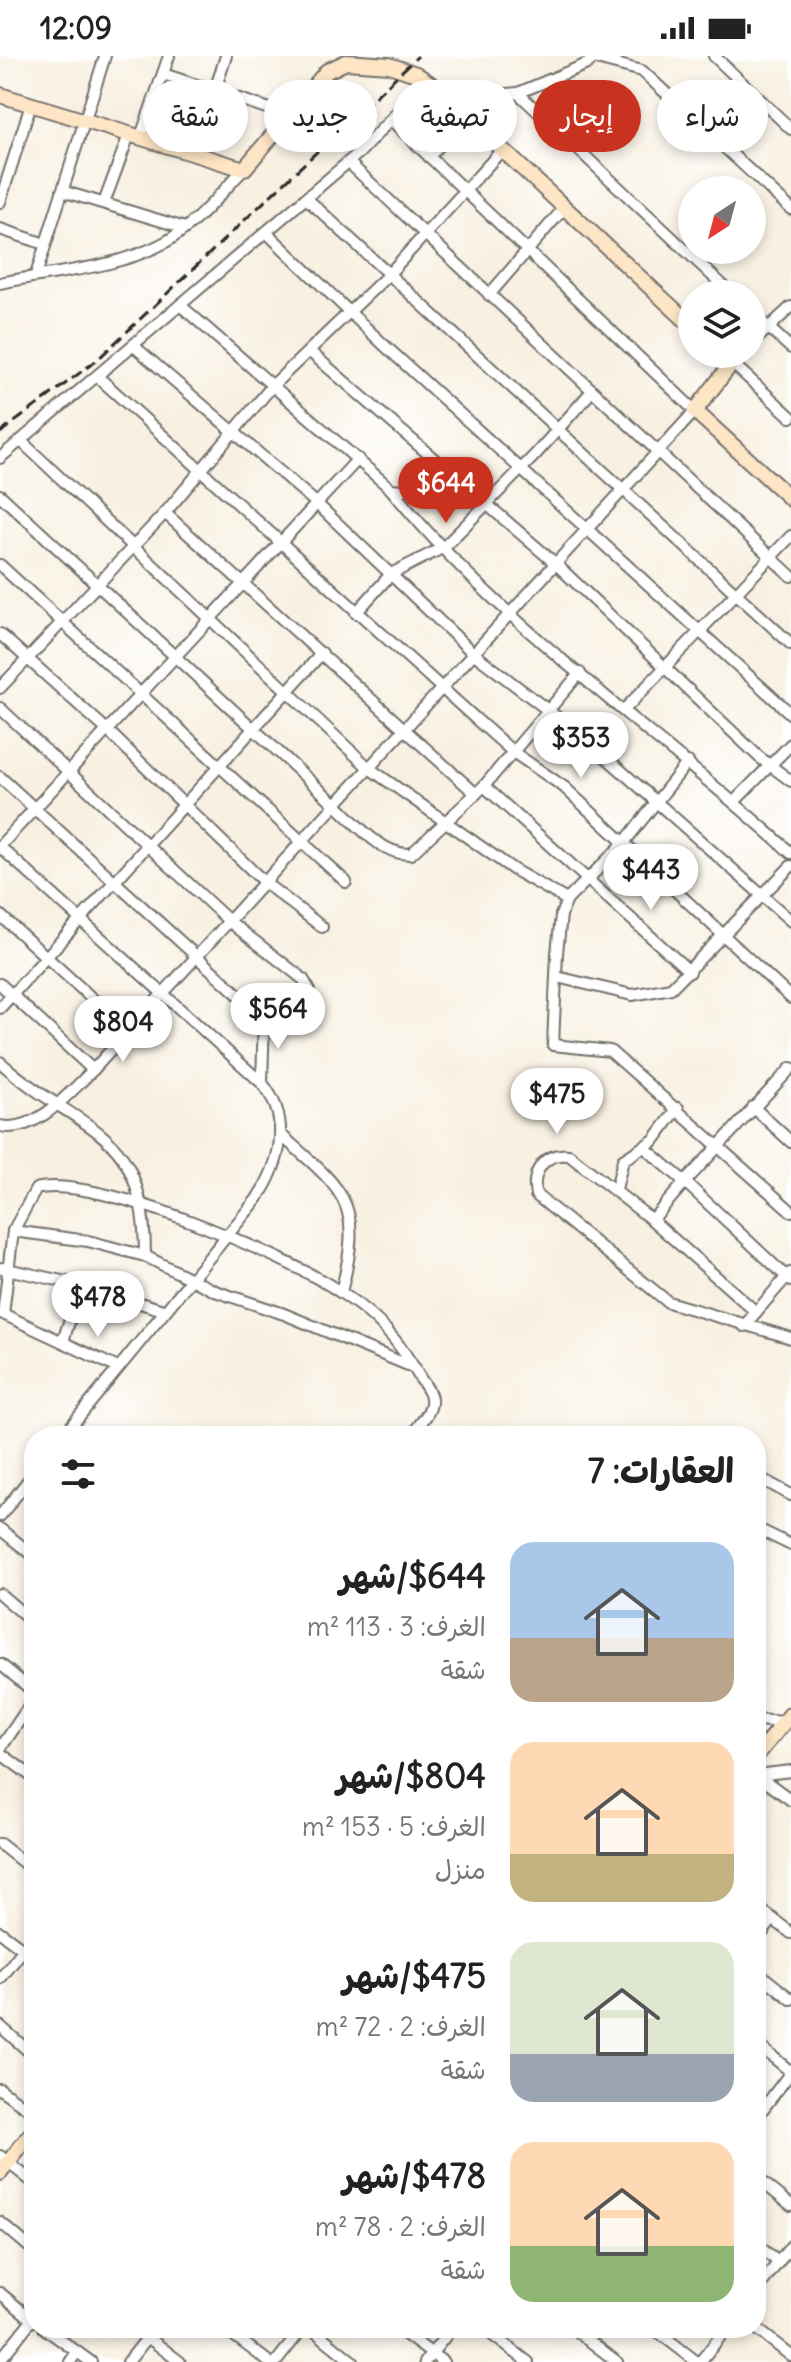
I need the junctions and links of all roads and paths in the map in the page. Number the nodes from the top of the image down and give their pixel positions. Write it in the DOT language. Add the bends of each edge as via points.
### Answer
graph roads {
  1 [pos="105,56"];
  2 [pos="169,56"];
  3 [pos="226,56"];
  4 [pos="714,56"];
  5 [pos="342,59"];
  6 [pos="595,59"];
  7 [pos="387,61"];
  8 [pos="163,74"];
  9 [pos="182,80"];
  10 [pos="218,80"];
  11 [pos="316,80"];
  12 [pos="425,80"];
  13 [pos="518,93"];
  14 [pos="0,95"];
  15 [pos="31,104"];
  16 [pos="391,120"];
  17 [pos="84,121"];
  18 [pos="791,129"];
  19 [pos="134,137"];
  20 [pos="264,144"];
  21 [pos="433,152"];
  22 [pos="500,152"];
  23 [pos="504,152"];
  24 [pos="429,157"];
  25 [pos="348,162"];
  26 [pos="244,169"];
  27 [pos="5,171"];
  28 [pos="62,191"];
  29 [pos="465,191"];
  30 [pos="306,198"];
  31 [pos="0,202"];
  32 [pos="104,203"];
  33 [pos="564,208"];
  34 [pos="791,209"];
  35 [pos="185,228"];
  36 [pos="0,229"];
  37 [pos="266,232"];
  38 [pos="426,236"];
  39 [pos="45,244"];
  40 [pos="527,251"];
  41 [pos="36,275"];
  42 [pos="387,276"];
  43 [pos="717,280"];
  44 [pos="0,283"];
  45 [pos="489,295"];
  46 [pos="180,305"];
  47 [pos="791,307"];
  48 [pos="678,313"];
  49 [pos="351,314"];
  50 [pos="767,327"];
  51 [pos="134,346"];
  52 [pos="791,348"];
  53 [pos="309,351"];
  54 [pos="724,368"];
  55 [pos="743,368"];
  56 [pos="98,377"];
  57 [pos="273,385"];
  58 [pos="592,391"];
  59 [pos="695,411"];
  60 [pos="791,417"];
  61 [pos="556,430"];
  62 [pos="234,432"];
  63 [pos="21,441"];
  64 [pos="657,452"];
  65 [pos="0,458"];
  66 [pos="358,459"];
  67 [pos="521,469"];
  68 [pos="200,471"];
  69 [pos="454,474"];
  70 [pos="391,489"];
  71 [pos="623,490"];
  72 [pos="0,495"];
  73 [pos="791,499"];
  74 [pos="315,502"];
  75 [pos="486,502"];
  76 [pos="165,513"];
  77 [pos="589,528"];
  78 [pos="791,536"];
  79 [pos="278,543"];
  80 [pos="444,547"];
  81 [pos="132,549"];
  82 [pos="770,558"];
  83 [pos="556,564"];
  84 [pos="0,565"];
  85 [pos="391,574"];
  86 [pos="791,576"];
  87 [pos="243,582"];
  88 [pos="98,585"];
  89 [pos="734,594"];
  90 [pos="356,613"];
  91 [pos="509,615"];
  92 [pos="208,620"];
  93 [pos="64,621"];
  94 [pos="700,630"];
  95 [pos="0,634"];
  96 [pos="791,644"];
  97 [pos="322,653"];
  98 [pos="473,653"];
  99 [pos="174,658"];
  100 [pos="28,659"];
  101 [pos="665,668"];
  102 [pos="580,673"];
  103 [pos="0,688"];
  104 [pos="442,689"];
  105 [pos="286,691"];
  106 [pos="141,693"];
  107 [pos="0,708"];
  108 [pos="549,710"];
  109 [pos="624,710"];
  110 [pos="791,714"];
  111 [pos="251,728"];
  112 [pos="405,729"];
  113 [pos="107,730"];
  114 [pos="791,744"];
  115 [pos="513,752"];
  116 [pos="688,762"];
  117 [pos="217,766"];
  118 [pos="771,766"];
  119 [pos="369,768"];
  120 [pos="69,772"];
  121 [pos="0,777"];
  122 [pos="791,781"];
  123 [pos="480,790"];
  124 [pos="735,801"];
  125 [pos="184,803"];
  126 [pos="656,803"];
  127 [pos="336,805"];
  128 [pos="35,809"];
  129 [pos="446,824"];
  130 [pos="148,843"];
  131 [pos="301,844"];
  132 [pos="623,844"];
  133 [pos="0,847"];
  134 [pos="791,853"];
  135 [pos="791,866"];
  136 [pos="589,878"];
  137 [pos="115,880"];
  138 [pos="346,882"];
  139 [pos="265,883"];
  140 [pos="763,896"];
  141 [pos="567,900"];
  142 [pos="0,915"];
  143 [pos="80,919"];
  144 [pos="791,921"];
  145 [pos="230,922"];
  146 [pos="322,927"];
  147 [pos="724,936"];
  148 [pos="46,957"];
  149 [pos="196,958"];
  150 [pos="690,972"];
  151 [pos="557,977"];
  152 [pos="0,984"];
  153 [pos="12,994"];
  154 [pos="163,995"];
  155 [pos="791,998"];
  156 [pos="0,1008"];
  157 [pos="264,1018"];
  158 [pos="129,1032"];
  159 [pos="0,1062"];
  160 [pos="791,1069"];
  161 [pos="93,1070"];
  162 [pos="262,1083"];
  163 [pos="55,1106"];
  164 [pos="753,1107"];
  165 [pos="678,1108"];
  166 [pos="0,1126"];
  167 [pos="281,1135"];
  168 [pos="791,1142"];
  169 [pos="718,1143"];
  170 [pos="644,1147"];
  171 [pos="685,1182"];
  172 [pos="616,1189"];
  173 [pos="144,1204"];
  174 [pos="791,1211"];
  175 [pos="652,1220"];
  176 [pos="13,1231"];
  177 [pos="227,1236"];
  178 [pos="145,1256"];
  179 [pos="3,1268"];
  180 [pos="789,1277"];
  181 [pos="190,1280"];
  182 [pos="81,1285"];
  183 [pos="341,1292"];
  184 [pos="163,1310"];
  185 [pos="756,1312"];
  186 [pos="2,1314"];
  187 [pos="744,1326"];
  188 [pos="791,1338"];
  189 [pos="63,1341"];
  190 [pos="118,1368"];
  191 [pos="415,1368"];
  192 [pos="71,1426"];
  193 [pos="418,1426"];
  194 [pos="766,1481"];
  195 [pos="23,1487"];
  196 [pos="791,1495"];
  197 [pos="0,1516"];
  198 [pos="0,1529"];
  199 [pos="766,1533"];
  200 [pos="791,1545"];
  201 [pos="24,1548"];
  202 [pos="0,1594"];
  203 [pos="24,1614"];
  204 [pos="0,1664"];
  205 [pos="24,1684"];
  206 [pos="24,1714"];
  207 [pos="788,1718"];
  208 [pos="766,1719"];
  209 [pos="766,1744"];
  210 [pos="0,1751"];
  211 [pos="24,1770"];
  212 [pos="791,1771"];
  213 [pos="766,1774"];
  214 [pos="766,1782"];
  215 [pos="791,1800"];
  216 [pos="0,1844"];
  217 [pos="24,1863"];
  218 [pos="766,1914"];
  219 [pos="773,1919"];
  220 [pos="766,1928"];
  221 [pos="0,1932"];
  222 [pos="791,1933"];
  223 [pos="23,1949"];
  224 [pos="0,1979"];
  225 [pos="766,1979"];
  226 [pos="791,1999"];
  227 [pos="0,2026"];
  228 [pos="24,2047"];
  229 [pos="766,2051"];
  230 [pos="791,2072"];
  231 [pos="0,2089"];
  232 [pos="766,2104"];
  233 [pos="24,2106"];
  234 [pos="24,2141"];
  235 [pos="3,2164"];
  236 [pos="24,2177"];
  237 [pos="766,2185"];
  238 [pos="791,2205"];
  239 [pos="0,2222"];
  240 [pos="24,2242"];
  241 [pos="791,2246"];
  242 [pos="766,2252"];
  243 [pos="778,2262"];
  244 [pos="766,2278"];
  245 [pos="0,2293"];
  246 [pos="24,2312"];
  247 [pos="24,2330"];
  248 [pos="766,2336"];
  249 [pos="58,2338"];
  250 [pos="146,2338"];
  251 [pos="157,2338"];
  252 [pos="237,2338"];
  253 [pos="295,2338"];
  254 [pos="323,2338"];
  255 [pos="407,2338"];
  256 [pos="444,2338"];
  257 [pos="496,2338"];
  258 [pos="593,2338"];
  259 [pos="666,2338"];
  260 [pos="718,2338"];
  261 [pos="77,2352"];
  262 [pos="791,2356"];
  263 [pos="428,2358"];
  264 [pos="0,2360"];
  265 [pos="611,2360"];
  266 [pos="70,2362"];
  267 [pos="91,2362"];
  268 [pos="128,2362"];
  269 [pos="180,2362"];
  270 [pos="269,2362"];
  271 [pos="276,2362"];
  272 [pos="353,2362"];
  273 [pos="443,2362"];
  274 [pos="528,2362"];
  275 [pos="698,2362"];
  1 -- 17 [label="street"];
  2 -- 8 [label="street"];
  3 -- 10 [label="street"];
  4 -- 18 [label="street"];
  5 -- 7 [label="street"];
  5 -- 11 [label="street"];
  6 -- 13 [label="street"];
  6 -- 34 [label="street" via="642,71"];
  7 -- 12 [label="street"];
  8 -- 9 [label="street"];
  8 -- 19 [label="street"];
  13 -- 43 [label="street"];
  14 -- 15 [label="street"];
  15 -- 17 [label="street"];
  15 -- 27 [label="street"];
  16 -- 24 [label="street"];
  16 -- 25 [label="street"];
  17 -- 19 [label="street"];
  17 -- 28 [label="street"];
  19 -- 26 [label="street"];
  19 -- 32 [label="street"];
  20 -- 26 [label="street"];
  21 -- 24 [label="street"];
  22 -- 29 [label="street"];
  23 -- 33 [label="street"];
  24 -- 29 [label="street"];
  25 -- 30 [label="street"];
  25 -- 38 [label="street"];
  26 -- 35 [label="street"];
  27 -- 31 [label="street"];
  28 -- 32 [label="street"];
  28 -- 39 [label="street"];
  29 -- 38 [label="street"];
  29 -- 40 [label="street"];
  30 -- 37 [label="street"];
  30 -- 42 [label="street"];
  32 -- 35 [label="street"];
  33 -- 40 [label="street"];
  33 -- 48 [label="street"];
  35 -- 41 [label="street" via="133,255"];
  36 -- 39 [label="street"];
  37 -- 46 [label="street"];
  37 -- 49 [label="street"];
  38 -- 42 [label="street"];
  38 -- 45 [label="street"];
  39 -- 41 [label="street"];
  40 -- 45 [label="street"];
  40 -- 59 [label="street"];
  41 -- 44 [label="street"];
  42 -- 49 [label="street"];
  42 -- 61 [label="street"];
  45 -- 58 [label="street"];
  46 -- 51 [label="street"];
  46 -- 57 [label="street"];
  47 -- 50 [label="street"];
  49 -- 53 [label="street"];
  49 -- 67 [label="street"];
  50 -- 52 [label="street"];
  51 -- 56 [label="street"];
  51 -- 62 [label="street"];
  53 -- 57 [label="street"];
  53 -- 69 [label="street"];
  54 -- 59 [label="street"];
  55 -- 60 [label="street"];
  56 -- 63 [label="street"];
  56 -- 68 [label="street"];
  57 -- 62 [label="street"];
  57 -- 66 [label="street"];
  58 -- 61 [label="street"];
  58 -- 64 [label="street"];
  59 -- 64 [label="street"];
  59 -- 73 [label="street"];
  61 -- 67 [label="street"];
  61 -- 71 [label="street"];
  62 -- 68 [label="street"];
  62 -- 74 [label="street"];
  63 -- 65 [label="street"];
  63 -- 81 [label="street"];
  64 -- 71 [label="street"];
  64 -- 82 [label="street"];
  66 -- 70 [label="street"];
  66 -- 74 [label="street"];
  67 -- 75 [label="street"];
  67 -- 77 [label="street"];
  68 -- 76 [label="street"];
  68 -- 79 [label="street"];
  69 -- 70 [label="street"];
  69 -- 75 [label="street"];
  70 -- 80 [label="street"];
  71 -- 77 [label="street"];
  71 -- 89 [label="street"];
  72 -- 88 [label="street"];
  74 -- 79 [label="street"];
  74 -- 85 [label="street"];
  75 -- 80 [label="street"];
  75 -- 83 [label="street"];
  76 -- 81 [label="street"];
  76 -- 87 [label="street"];
  77 -- 83 [label="street"];
  77 -- 94 [label="street"];
  78 -- 82 [label="street"];
  79 -- 87 [label="street"];
  79 -- 90 [label="street"];
  80 -- 85 [label="street"];
  80 -- 91 [label="street"];
  81 -- 88 [label="street"];
  81 -- 92 [label="street"];
  82 -- 86 [label="street"];
  82 -- 89 [label="street"];
  83 -- 91 [label="street"];
  83 -- 101 [label="street"];
  84 -- 93 [label="street"];
  85 -- 90 [label="street"];
  85 -- 98 [label="street"];
  87 -- 92 [label="street"];
  87 -- 97 [label="street"];
  88 -- 93 [label="street"];
  88 -- 99 [label="street"];
  89 -- 94 [label="street"];
  89 -- 96 [label="street"];
  90 -- 104 [label="street"];
  91 -- 98 [label="street"];
  91 -- 102 [label="street"];
  92 -- 99 [label="street"];
  92 -- 105 [label="street"];
  93 -- 100 [label="street"];
  93 -- 106 [label="street"];
  94 -- 101 [label="street"];
  94 -- 110 [label="street"];
  95 -- 100 [label="street"];
  97 -- 105 [label="street"];
  97 -- 112 [label="street"];
  98 -- 104 [label="street"];
  98 -- 108 [label="street"];
  99 -- 106 [label="street"];
  99 -- 111 [label="street"];
  100 -- 103 [label="street"];
  100 -- 113 [label="street"];
  101 -- 109 [label="street"];
  101 -- 118 [label="street"];
  102 -- 108 [label="street"];
  102 -- 109 [label="street"];
  104 -- 112 [label="street"];
  104 -- 115 [label="street"];
  105 -- 111 [label="street"];
  105 -- 119 [label="street"];
  106 -- 113 [label="street"];
  106 -- 117 [label="street"];
  107 -- 120 [label="street"];
  108 -- 115 [label="street"];
  108 -- 126 [label="street"];
  109 -- 116 [label="street"];
  111 -- 117 [label="street"];
  111 -- 127 [label="street"];
  112 -- 119 [label="street"];
  112 -- 123 [label="street"];
  113 -- 120 [label="street"];
  113 -- 125 [label="street"];
  114 -- 118 [label="street"];
  115 -- 123 [label="street"];
  115 -- 132 [label="street" via="564,787"];
  116 -- 124 [label="street"];
  116 -- 126 [label="street"];
  117 -- 125 [label="street"];
  117 -- 131 [label="street"];
  118 -- 122 [label="street"];
  118 -- 124 [label="street"];
  119 -- 127 [label="street"];
  119 -- 129 [label="street"];
  120 -- 128 [label="street"];
  120 -- 130 [label="street"];
  121 -- 128 [label="street"];
  123 -- 129 [label="street"];
  123 -- 136 [label="street"];
  124 -- 134 [label="street"];
  125 -- 130 [label="street"];
  125 -- 139 [label="street"];
  126 -- 132 [label="street"];
  126 -- 140 [label="street"];
  127 -- 129 [label="street" via="399,854 411,854"];
  127 -- 131 [label="street"];
  128 -- 133 [label="street"];
  128 -- 137 [label="street"];
  129 -- 141 [label="street"];
  130 -- 137 [label="street"];
  130 -- 145 [label="street"];
  131 -- 138 [label="street"];
  131 -- 139 [label="street"];
  132 -- 136 [label="street"];
  132 -- 147 [label="street"];
  133 -- 143 [label="street"];
  135 -- 140 [label="street"];
  136 -- 141 [label="street"];
  136 -- 150 [label="street"];
  137 -- 143 [label="street"];
  137 -- 149 [label="street"];
  139 -- 145 [label="street"];
  139 -- 146 [label="street"];
  140 -- 144 [label="street"];
  140 -- 147 [label="street"];
  141 -- 151 [label="street" via="561,915"];
  142 -- 148 [label="street"];
  143 -- 148 [label="street"];
  143 -- 154 [label="street"];
  145 -- 149 [label="street"];
  145 -- 157 [label="street" via="309,989 291,1022 276,1025"];
  147 -- 150 [label="street"];
  147 -- 155 [label="street"];
  148 -- 153 [label="street"];
  148 -- 158 [label="street"];
  149 -- 154 [label="street"];
  149 -- 157 [label="street"];
  150 -- 151 [label="street" via="671,988 632,995"];
  151 -- 165 [label="street" via="553,1045 610,1051"];
  152 -- 153 [label="street"];
  153 -- 156 [label="street"];
  153 -- 161 [label="street"];
  154 -- 158 [label="street"];
  154 -- 162 [label="street"];
  157 -- 162 [label="street"];
  158 -- 161 [label="street"];
  159 -- 163 [label="street"];
  160 -- 164 [label="street"];
  161 -- 163 [label="street"];
  162 -- 167 [label="street" via="271,1095"];
  163 -- 166 [label="street" via="21,1127"];
  163 -- 173 [label="street" via="88,1123 122,1154"];
  164 -- 168 [label="street"];
  164 -- 169 [label="street"];
  165 -- 169 [label="street"];
  165 -- 170 [label="street"];
  167 -- 177 [label="street" via="272,1176"];
  167 -- 183 [label="street" via="323,1172 348,1205 352,1232"];
  169 -- 171 [label="street"];
  169 -- 174 [label="street"];
  170 -- 171 [label="street"];
  170 -- 172 [label="street" via="623,1160"];
  171 -- 175 [label="street"];
  171 -- 180 [label="street"];
  172 -- 175 [label="street"];
  172 -- 187 [label="street" via="569,1155 558,1153 545,1160 533,1181 536,1195 668,1302"];
  173 -- 176 [label="street" via="45,1186 29,1196"];
  173 -- 177 [label="street"];
  173 -- 178 [label="street"];
  175 -- 185 [label="street"];
  176 -- 178 [label="street" via="88,1241"];
  176 -- 179 [label="street"];
  177 -- 181 [label="street"];
  177 -- 183 [label="street"];
  178 -- 181 [label="street"];
  179 -- 182 [label="street"];
  179 -- 186 [label="street"];
  180 -- 185 [label="street"];
  181 -- 184 [label="street"];
  181 -- 191 [label="street"];
  182 -- 184 [label="street"];
  182 -- 189 [label="street"];
  183 -- 191 [label="street" via="393,1333"];
  184 -- 190 [label="street"];
  185 -- 187 [label="street"];
  186 -- 189 [label="street"];
  187 -- 188 [label="street"];
  189 -- 190 [label="street"];
  190 -- 192 [label="street"];
  191 -- 193 [label="street" via="432,1400"];
  194 -- 196 [label="street"];
  195 -- 197 [label="street"];
  198 -- 201 [label="street"];
  199 -- 200 [label="street"];
  202 -- 203 [label="street"];
  204 -- 205 [label="street"];
  206 -- 210 [label="street"];
  207 -- 208 [label="street"];
  207 -- 209 [label="street"];
  210 -- 211 [label="street"];
  212 -- 213 [label="street"];
  214 -- 215 [label="street"];
  216 -- 217 [label="street"];
  218 -- 219 [label="street"];
  219 -- 220 [label="street"];
  219 -- 222 [label="street"];
  221 -- 223 [label="street"];
  223 -- 224 [label="street"];
  225 -- 226 [label="street"];
  227 -- 228 [label="street"];
  229 -- 230 [label="street"];
  230 -- 232 [label="street"];
  231 -- 233 [label="street"];
  234 -- 235 [label="street"];
  235 -- 236 [label="street"];
  237 -- 238 [label="street"];
  239 -- 240 [label="street"];
  241 -- 243 [label="street"];
  242 -- 243 [label="street"];
  243 -- 244 [label="street"];
  245 -- 246 [label="street"];
  247 -- 264 [label="street"];
  248 -- 262 [label="street"];
  249 -- 261 [label="street"];
  250 -- 268 [label="street"];
  251 -- 269 [label="street"];
  252 -- 270 [label="street"];
  253 -- 271 [label="street"];
  254 -- 272 [label="street"];
  255 -- 263 [label="street"];
  256 -- 263 [label="street"];
  257 -- 274 [label="street"];
  258 -- 265 [label="street"];
  259 -- 275 [label="street"];
  260 -- 275 [label="street"];
  261 -- 266 [label="street"];
  261 -- 267 [label="street"];
  263 -- 273 [label="street"];
}
